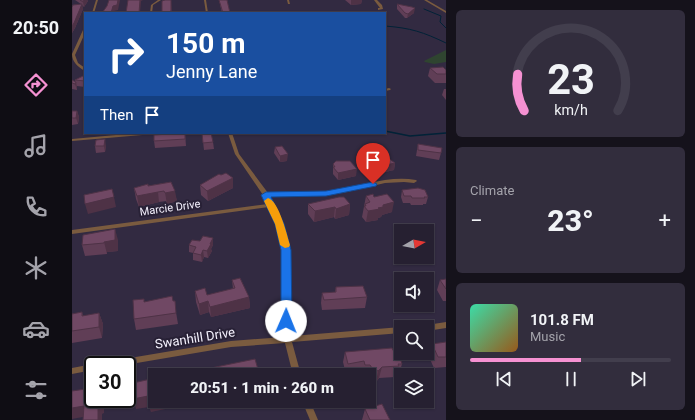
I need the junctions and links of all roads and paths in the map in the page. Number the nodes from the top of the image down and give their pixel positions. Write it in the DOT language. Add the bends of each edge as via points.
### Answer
graph roads {
  1 [pos="97,0"];
  2 [pos="160,0"];
  3 [pos="205,0"];
  4 [pos="375,0"];
  5 [pos="425,0"];
  6 [pos="379,9"];
  7 [pos="92,12"];
  8 [pos="151,12"];
  9 [pos="207,12"];
  10 [pos="446,12"];
  11 [pos="84,32"];
  12 [pos="84,69"];
  13 [pos="142,134"];
  14 [pos="230,134"];
  15 [pos="72,140"];
  16 [pos="414,181"];
  17 [pos="266,195"];
  18 [pos="271,205"];
  19 [pos="72,232"];
  20 [pos="446,325"];
  21 [pos="434,327"];
  22 [pos="394,331"];
  23 [pos="288,339"];
  24 [pos="136,360"];
  25 [pos="295,368"];
  26 [pos="84,369"];
  27 [pos="72,371"];
  28 [pos="309,408"];
  29 [pos="314,420"];
  1 -- 7 [label="street"];
  2 -- 8 [label="street" via="152,5"];
  3 -- 9 [label="street"];
  4 -- 6 [label="street" via="382,8"];
  5 -- 10 [label="street"];
  11 -- 12 [label="street" via="73,55 76,63"];
  13 -- 15 [label="street"];
  14 -- 17 [label="street" via="240,160"];
  16 -- 17 [label="street" via="389,181 326,193"];
  17 -- 18 [label="street"];
  18 -- 19 [label="street, Marcie Drive"];
  18 -- 23 [label="street" via="280,224 286,250"];
  20 -- 21 [label="street"];
  22 -- 23 [label="street, Swanhill Drive"];
  23 -- 24 [label="street, Swanhill Drive" via="230,344"];
  23 -- 25 [label="street"];
  26 -- 27 [label="street"];
  28 -- 29 [label="street"];
}
